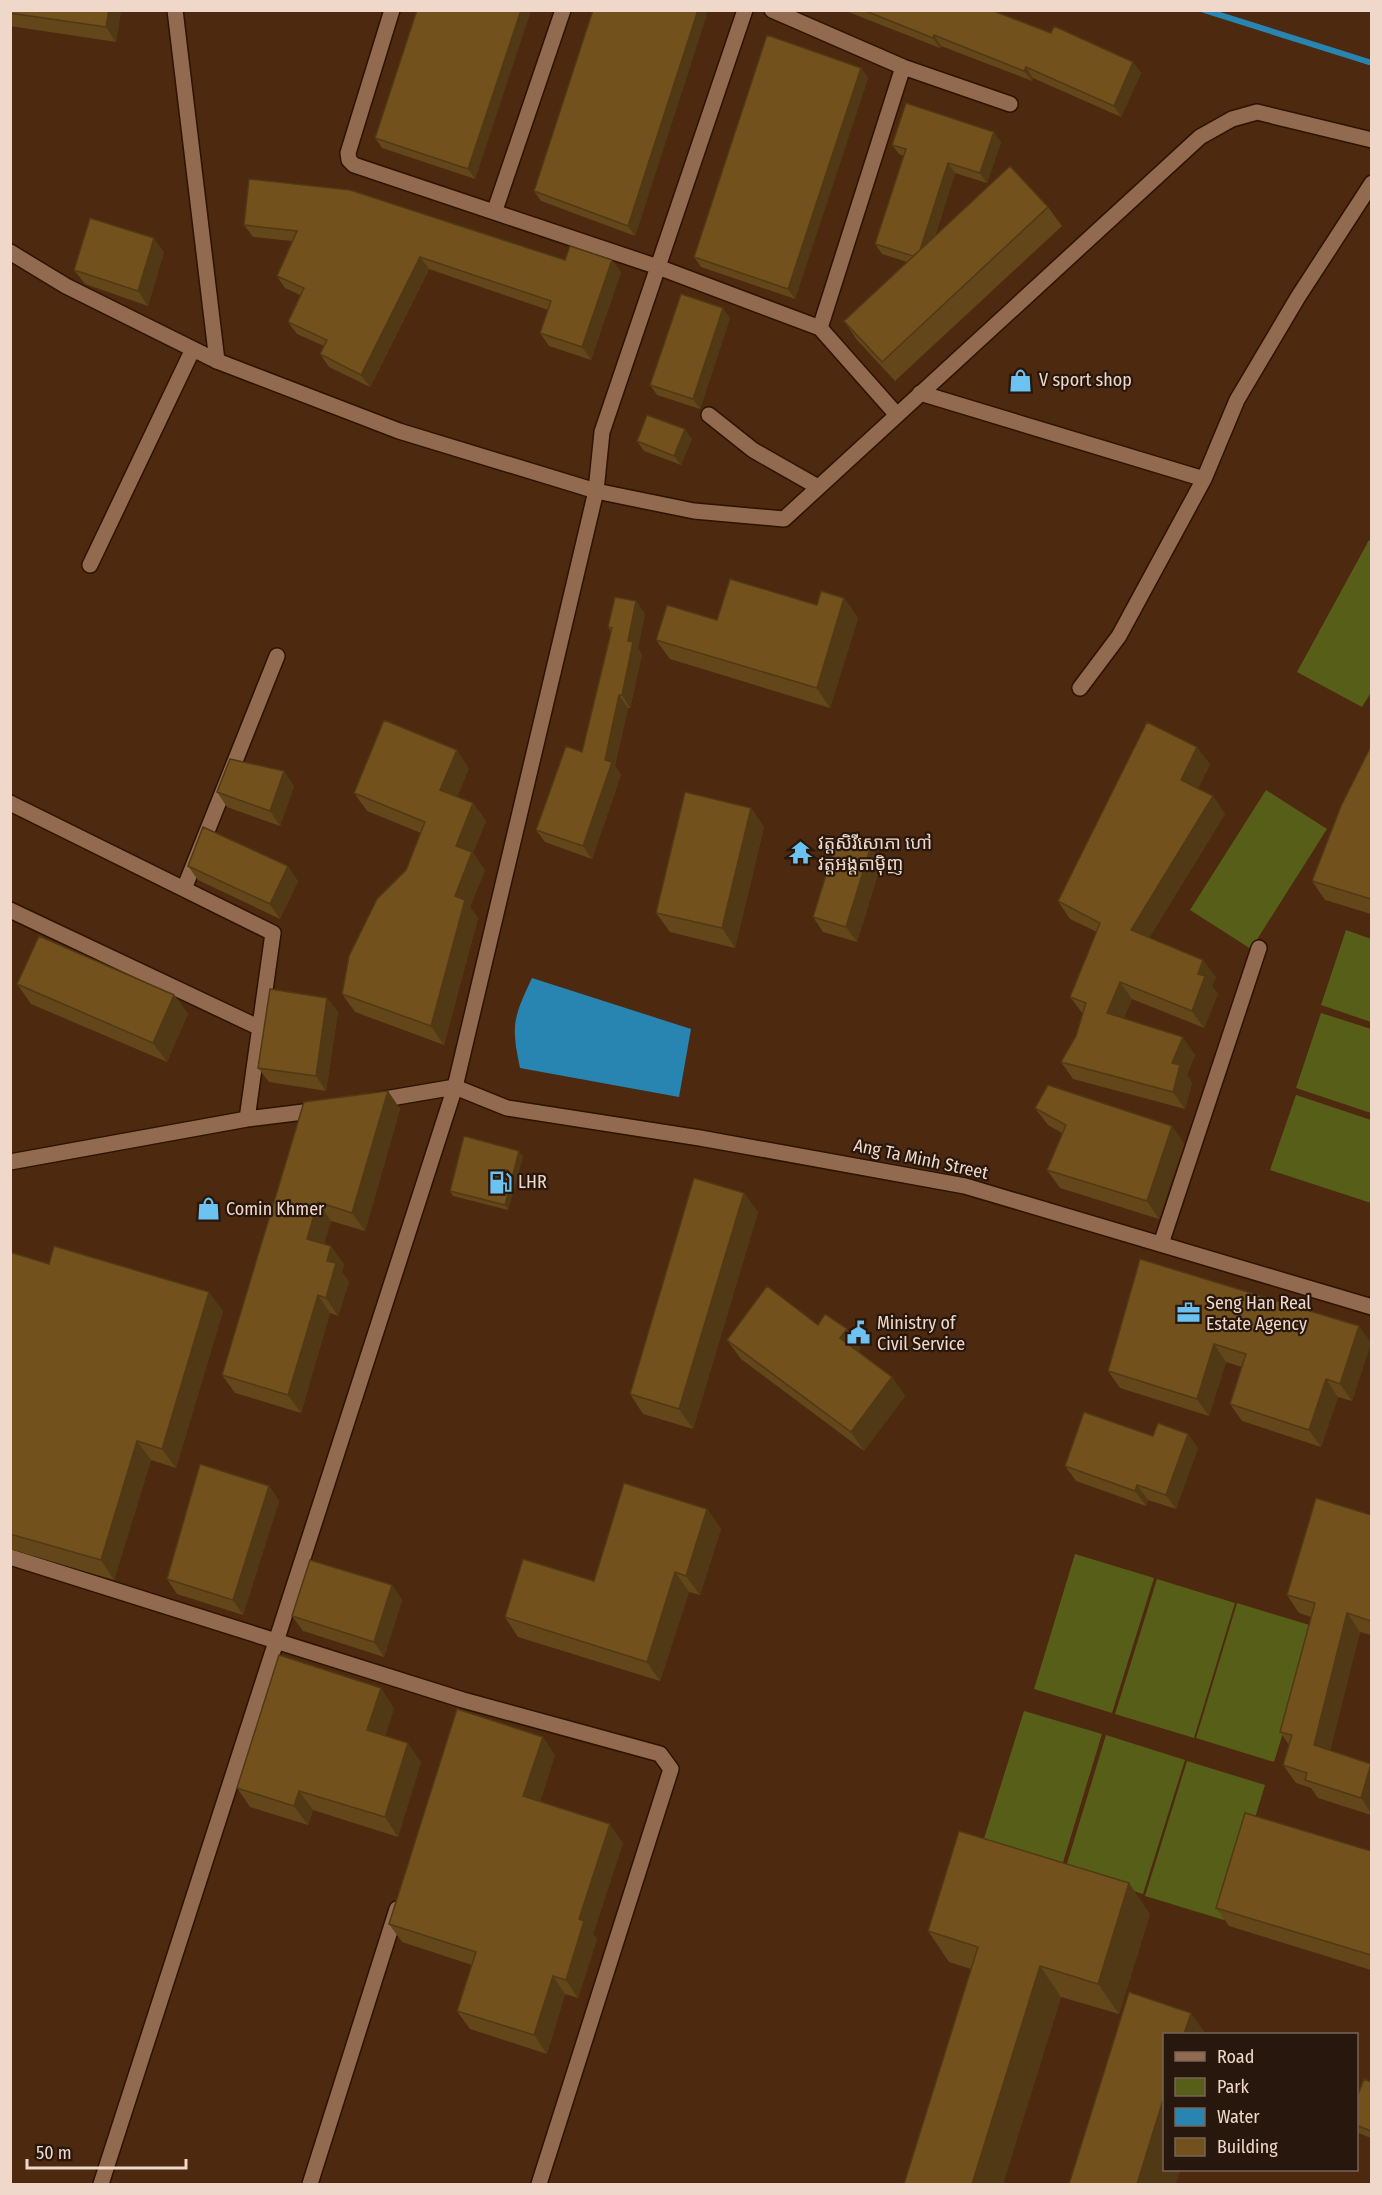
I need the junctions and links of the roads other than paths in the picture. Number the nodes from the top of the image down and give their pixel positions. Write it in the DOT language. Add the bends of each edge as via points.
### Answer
graph roads {
  1 [pos="176,10"];
  2 [pos="392,10"];
  3 [pos="563,10"];
  4 [pos="745,10"];
  5 [pos="772,10"];
  6 [pos="903,67"];
  7 [pos="1010,104"];
  8 [pos="1371,140"];
  9 [pos="1371,183"];
  10 [pos="495,210"];
  11 [pos="10,252"];
  12 [pos="658,267"];
  13 [pos="820,328"];
  14 [pos="192,351"];
  15 [pos="217,361"];
  16 [pos="920,393"];
  17 [pos="709,415"];
  18 [pos="897,415"];
  19 [pos="1204,479"];
  20 [pos="818,487"];
  21 [pos="596,491"];
  22 [pos="90,565"];
  23 [pos="277,656"];
  24 [pos="1080,687"];
  25 [pos="10,803"];
  26 [pos="184,889"];
  27 [pos="10,910"];
  28 [pos="1259,948"];
  29 [pos="260,1028"];
  30 [pos="455,1087"];
  31 [pos="355,1104"];
  32 [pos="333,1107"];
  33 [pos="247,1119"];
  34 [pos="10,1162"];
  35 [pos="1161,1244"];
  36 [pos="1371,1307"];
  37 [pos="10,1557"];
  38 [pos="276,1641"];
  39 [pos="403,1891"];
  40 [pos="101,2184"];
  41 [pos="310,2184"];
  42 [pos="539,2184"];
  1 -- 15 [label="street"];
  2 -- 10 [label="street" via="349,160 354,165"];
  3 -- 10 [label="street"];
  4 -- 12 [label="street"];
  5 -- 6 [label="street"];
  6 -- 7 [label="street"];
  6 -- 13 [label="street"];
  8 -- 16 [label="street" via="1257,112 1208,132"];
  9 -- 19 [label="street" via="1237,400"];
  10 -- 12 [label="street"];
  11 -- 14 [label="street" via="66,286"];
  12 -- 13 [label="street"];
  12 -- 21 [label="street" via="602,432"];
  13 -- 18 [label="street"];
  14 -- 15 [label="street"];
  14 -- 22 [label="street"];
  15 -- 21 [label="street" via="399,431"];
  16 -- 18 [label="street"];
  16 -- 19 [label="street"];
  17 -- 20 [label="street" via="753,450"];
  18 -- 20 [label="street"];
  19 -- 24 [label="street" via="1119,636"];
  20 -- 21 [label="street" via="784,519 694,511"];
  21 -- 30 [label="street"];
  23 -- 26 [label="street"];
  25 -- 26 [label="street"];
  26 -- 29 [label="street" via="273,933"];
  27 -- 29 [label="street"];
  28 -- 35 [label="street"];
  29 -- 33 [label="street"];
  30 -- 31 [label="street"];
  30 -- 35 [label="street, Ang Ta Minh Street" via="507,1108 965,1186"];
  30 -- 38 [label="street"];
  32 -- 33 [label="street"];
  33 -- 34 [label="street"];
  35 -- 36 [label="street, Ang Ta Minh Street"];
  37 -- 38 [label="street"];
  38 -- 40 [label="street"];
  38 -- 42 [label="street" via="461,1705 660,1754 671,1769"];
  39 -- 41 [label="street"];
}
